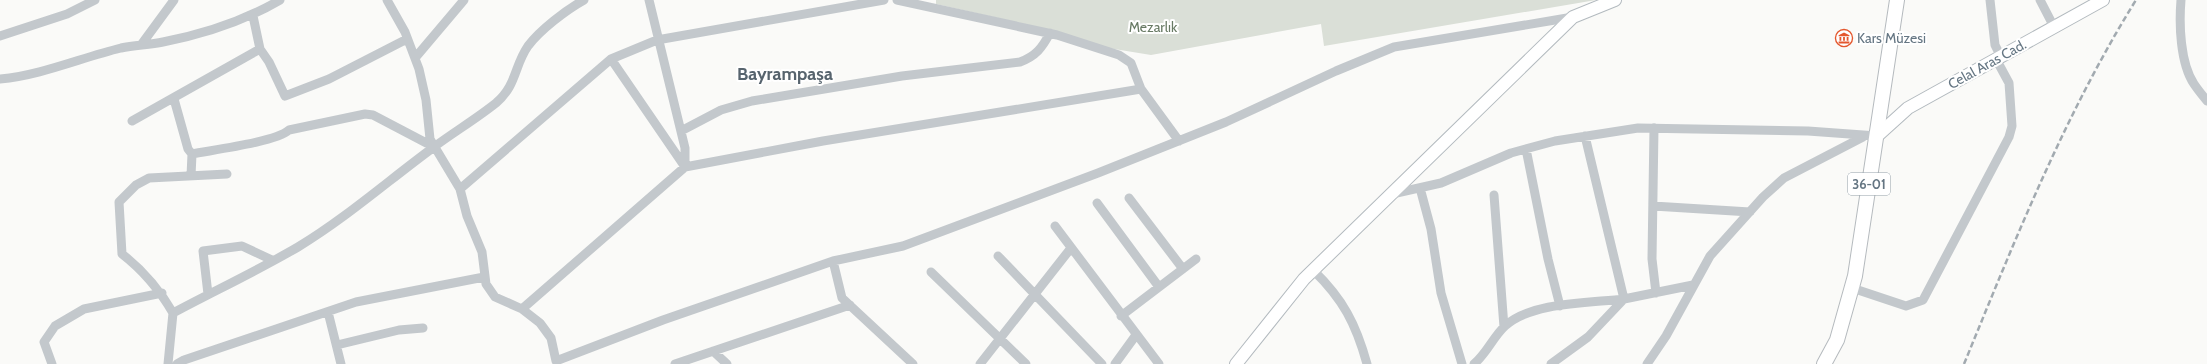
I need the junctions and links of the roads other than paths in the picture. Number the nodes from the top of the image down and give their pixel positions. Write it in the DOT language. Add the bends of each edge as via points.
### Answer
graph roads {
  1 [pos="95,0"];
  2 [pos="174,0"];
  3 [pos="280,0"];
  4 [pos="387,0"];
  5 [pos="464,0"];
  6 [pos="584,0"];
  7 [pos="649,0"];
  8 [pos="884,0"];
  9 [pos="897,0"];
  10 [pos="1615,0"];
  11 [pos="1897,0"];
  12 [pos="1990,0"];
  13 [pos="2040,0"];
  14 [pos="2103,0"];
  15 [pos="2181,0"];
  16 [pos="253,16"];
  17 [pos="1573,17"];
  18 [pos="2054,27"];
  19 [pos="1050,33"];
  20 [pos="0,36"];
  21 [pos="407,38"];
  22 [pos="657,40"];
  23 [pos="141,45"];
  24 [pos="260,49"];
  25 [pos="415,58"];
  26 [pos="1998,58"];
  27 [pos="611,59"];
  28 [pos="0,80"];
  29 [pos="1141,89"];
  30 [pos="174,98"];
  31 [pos="2207,101"];
  32 [pos="132,121"];
  33 [pos="1654,128"];
  34 [pos="681,131"];
  35 [pos="1585,136"];
  36 [pos="1870,137"];
  37 [pos="1179,141"];
  38 [pos="434,147"];
  39 [pos="1526,149"];
  40 [pos="192,154"];
  41 [pos="685,167"];
  42 [pos="227,174"];
  43 [pos="191,176"];
  44 [pos="1420,188"];
  45 [pos="460,189"];
  46 [pos="1391,194"];
  47 [pos="1494,195"];
  48 [pos="1129,198"];
  49 [pos="1097,203"];
  50 [pos="1653,206"];
  51 [pos="1750,212"];
  52 [pos="1055,226"];
  53 [pos="1071,248"];
  54 [pos="998,256"];
  55 [pos="1196,259"];
  56 [pos="272,260"];
  57 [pos="833,261"];
  58 [pos="1183,269"];
  59 [pos="1313,270"];
  60 [pos="931,272"];
  61 [pos="484,277"];
  62 [pos="1693,285"];
  63 [pos="1159,287"];
  64 [pos="1852,288"];
  65 [pos="162,293"];
  66 [pos="1036,293"];
  67 [pos="1656,293"];
  68 [pos="208,294"];
  69 [pos="1624,299"];
  70 [pos="850,305"];
  71 [pos="1560,306"];
  72 [pos="522,308"];
  73 [pos="328,312"];
  74 [pos="173,313"];
  75 [pos="1121,316"];
  76 [pos="1504,327"];
  77 [pos="423,328"];
  78 [pos="1136,335"];
  79 [pos="1000,339"];
  80 [pos="337,345"];
  81 [pos="713,351"];
  82 [pos="553,363"];
  83 [pos="52,364"];
  84 [pos="168,364"];
  85 [pos="177,364"];
  86 [pos="340,364"];
  87 [pos="674,364"];
  88 [pos="727,364"];
  89 [pos="913,364"];
  90 [pos="980,364"];
  91 [pos="1026,364"];
  92 [pos="1102,364"];
  93 [pos="1114,364"];
  94 [pos="1159,364"];
  95 [pos="1236,364"];
  96 [pos="1368,364"];
  97 [pos="1462,364"];
  98 [pos="1474,364"];
  99 [pos="1551,364"];
  100 [pos="1647,364"];
  101 [pos="1824,364"];
  1 -- 20 [label="street" via="68,14"];
  2 -- 23 [label="street"];
  3 -- 16 [label="street"];
  4 -- 21 [label="street"];
  5 -- 25 [label="street"];
  6 -- 38 [label="street" via="528,46 514,81 502,97"];
  7 -- 22 [label="street"];
  8 -- 22 [label="street"];
  9 -- 19 [label="street"];
  10 -- 17 [label="main road"];
  11 -- 36 [label="main road, 36-01"];
  12 -- 26 [label="street"];
  13 -- 18 [label="street"];
  14 -- 18 [label="main road, Celal Aras Cad."];
  15 -- 31 [label="street" via="2179,25 2187,66 2193,83"];
  16 -- 23 [label="street" via="207,32"];
  16 -- 24 [label="street"];
  17 -- 37 [label="street" via="1394,47"];
  17 -- 46 [label="main road"];
  18 -- 26 [label="main road, Celal Aras Cad."];
  19 -- 29 [label="street" via="1126,59 1133,68"];
  19 -- 34 [label="street" via="1035,55 1020,62 902,76 752,101 721,110"];
  21 -- 24 [label="street" via="329,79 285,96"];
  21 -- 25 [label="street"];
  22 -- 27 [label="street"];
  22 -- 34 [label="street"];
  23 -- 28 [label="street" via="121,48 19,78"];
  24 -- 30 [label="street"];
  25 -- 38 [label="street" via="426,100 430,139"];
  26 -- 36 [label="main road, Celal Aras Cad." via="1908,108"];
  26 -- 64 [label="street" via="2009,83 2012,126 2009,137 1923,300 1906,306"];
  27 -- 41 [label="street"];
  27 -- 45 [label="street"];
  29 -- 37 [label="street"];
  29 -- 41 [label="street" via="823,141"];
  30 -- 32 [label="street"];
  30 -- 40 [label="street" via="188,149"];
  33 -- 35 [label="street"];
  33 -- 36 [label="street" via="1808,131"];
  33 -- 50 [label="street"];
  34 -- 41 [label="street" via="685,148"];
  35 -- 39 [label="street"];
  35 -- 69 [label="street"];
  36 -- 51 [label="street" via="1784,178"];
  36 -- 64 [label="main road, 36-01"];
  37 -- 57 [label="street" via="903,246"];
  38 -- 40 [label="street" via="373,115 365,114 289,130 286,134 268,139"];
  38 -- 45 [label="street"];
  38 -- 56 [label="street" via="370,197 298,247"];
  39 -- 44 [label="street" via="1441,183"];
  39 -- 71 [label="street"];
  40 -- 43 [label="street"];
  41 -- 72 [label="street"];
  42 -- 43 [label="street"];
  43 -- 65 [label="street" via="149,178 136,185 119,202 122,254"];
  44 -- 46 [label="street"];
  44 -- 97 [label="street" via="1441,293"];
  45 -- 61 [label="street" via="467,216 482,252"];
  46 -- 59 [label="main road"];
  47 -- 76 [label="street"];
  48 -- 58 [label="street"];
  49 -- 63 [label="street"];
  50 -- 51 [label="street"];
  50 -- 67 [label="street" via="1652,259"];
  51 -- 62 [label="street" via="1710,256"];
  52 -- 53 [label="street"];
  53 -- 66 [label="street"];
  53 -- 75 [label="street"];
  54 -- 66 [label="street"];
  55 -- 58 [label="street"];
  56 -- 68 [label="street"];
  56 -- 68 [label="street" via="242,246 203,251"];
  57 -- 70 [label="street" via="842,298"];
  57 -- 82 [label="street" via="663,320"];
  58 -- 63 [label="street"];
  59 -- 95 [label="main road"];
  59 -- 96 [label="street" via="1332,288 1345,308 1359,334"];
  60 -- 79 [label="street"];
  61 -- 72 [label="street" via="495,297"];
  61 -- 73 [label="street" via="376,297"];
  62 -- 67 [label="street"];
  62 -- 100 [label="street" via="1666,336"];
  63 -- 75 [label="street"];
  64 -- 101 [label="main road, 36-01" via="1838,340"];
  65 -- 74 [label="street"];
  65 -- 83 [label="street" via="84,309 55,326 44,342"];
  66 -- 79 [label="street"];
  66 -- 92 [label="street"];
  67 -- 69 [label="street"];
  68 -- 74 [label="street"];
  69 -- 71 [label="street"];
  69 -- 99 [label="street" via="1588,336"];
  70 -- 81 [label="street"];
  70 -- 89 [label="street"];
  71 -- 76 [label="street" via="1520,315"];
  72 -- 82 [label="street" via="546,330 553,346"];
  73 -- 80 [label="street"];
  73 -- 85 [label="street"];
  74 -- 84 [label="street"];
  75 -- 78 [label="street"];
  76 -- 98 [label="street" via="1484,356"];
  77 -- 80 [label="street" via="399,330"];
  78 -- 93 [label="street"];
  78 -- 94 [label="street"];
  79 -- 90 [label="street"];
  79 -- 91 [label="street"];
  80 -- 86 [label="street"];
  81 -- 87 [label="street"];
  81 -- 88 [label="street"];
}
